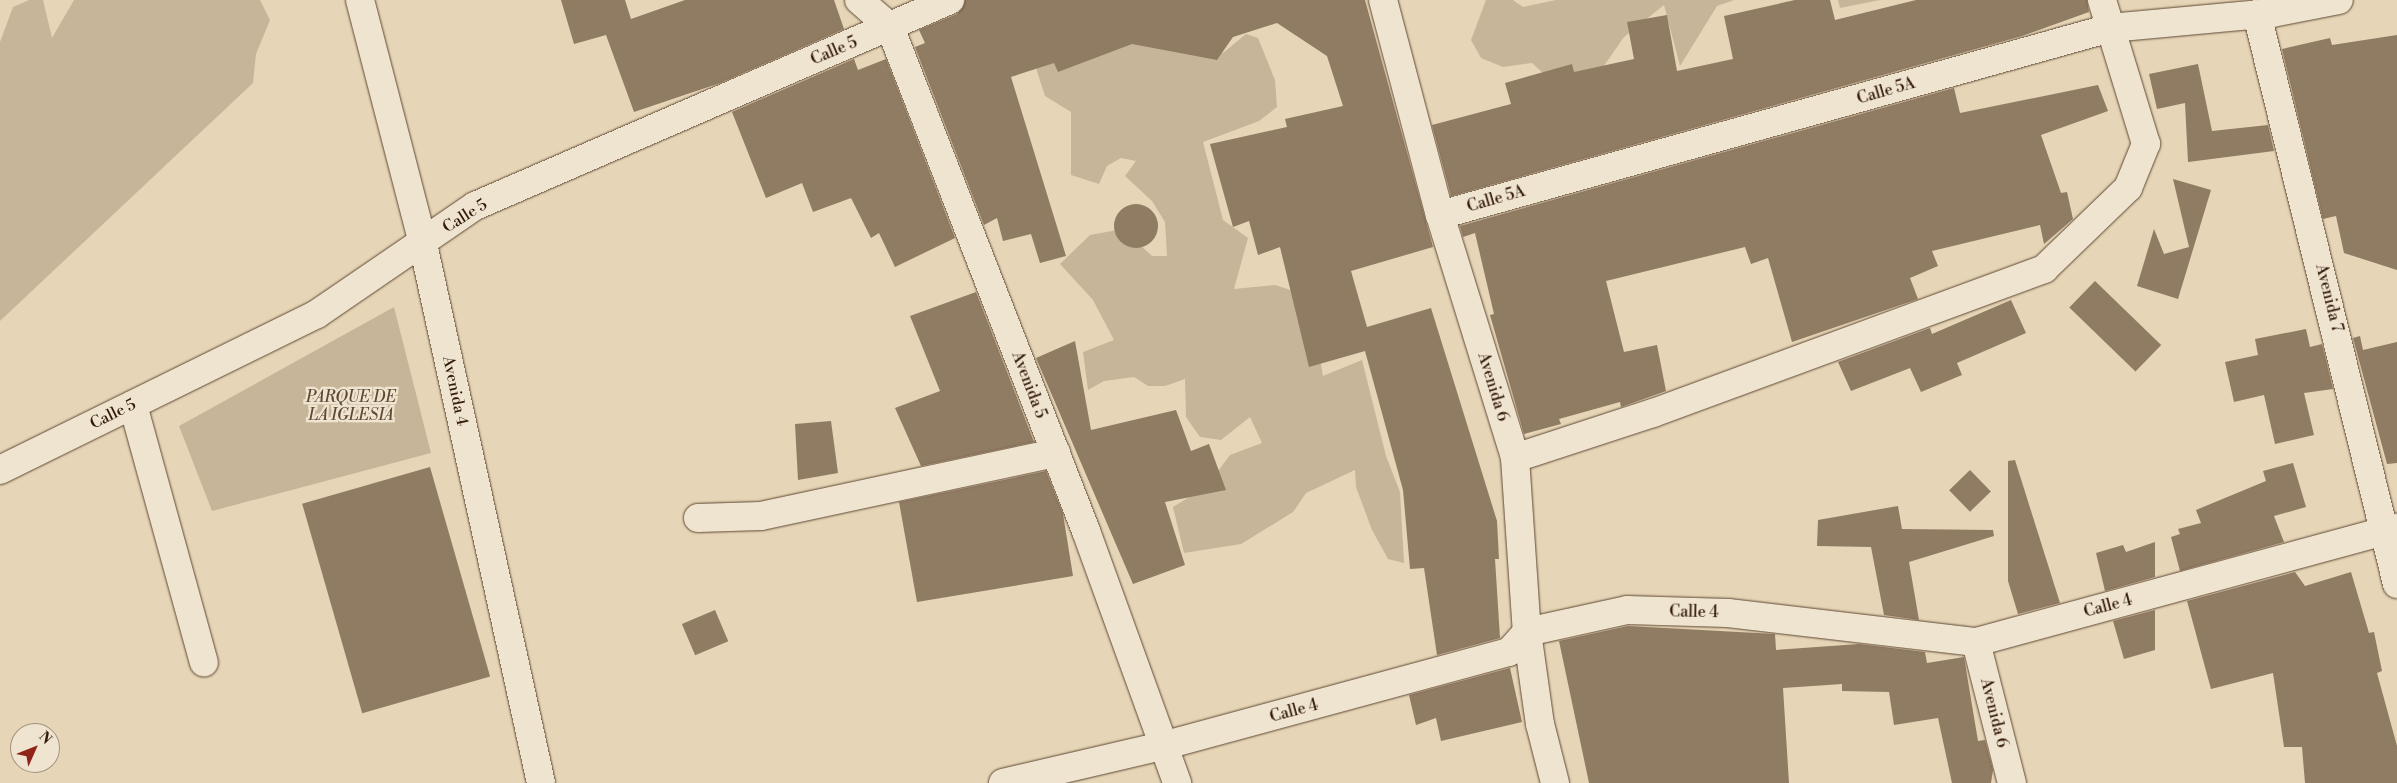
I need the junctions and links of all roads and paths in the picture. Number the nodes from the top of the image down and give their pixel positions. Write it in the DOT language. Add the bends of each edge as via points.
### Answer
graph roads {
  1 [pos="360,0"];
  2 [pos="859,0"];
  3 [pos="950,0"];
  4 [pos="1384,0"];
  5 [pos="2102,0"];
  6 [pos="2339,0"];
  7 [pos="2257,14"];
  8 [pos="890,27"];
  9 [pos="2110,28"];
  10 [pos="1440,215"];
  11 [pos="423,244"];
  12 [pos="133,404"];
  13 [pos="1056,453"];
  14 [pos="1515,458"];
  15 [pos="0,470"];
  16 [pos="698,518"];
  17 [pos="2391,529"];
  18 [pos="2397,584"];
  19 [pos="1527,632"];
  20 [pos="1976,642"];
  21 [pos="204,662"];
  22 [pos="1166,746"];
  23 [pos="541,783"];
  24 [pos="1003,783"];
  25 [pos="1177,783"];
  26 [pos="1555,783"];
  27 [pos="2012,783"];
  1 -- 11 [label="street, Avenida 4"];
  2 -- 8 [label="street, Avenida 5"];
  3 -- 8 [label="street, Calle 5"];
  4 -- 10 [label="street, Avenida 6"];
  5 -- 9 [label="street"];
  6 -- 7 [label="street, Calle 5A"];
  7 -- 9 [label="street, Calle 5A"];
  7 -- 17 [label="street, Avenida 7"];
  8 -- 11 [label="street, Calle 5" via="475,206"];
  8 -- 13 [label="street, Avenida 5"];
  9 -- 10 [label="street, Calle 5A"];
  9 -- 14 [label="street" via="2146,144 2128,188 2044,270 1653,413"];
  10 -- 14 [label="street, Avenida 6"];
  11 -- 12 [label="street, Calle 5" via="317,314"];
  11 -- 23 [label="street, Avenida 4"];
  12 -- 15 [label="street, Calle 5"];
  12 -- 21 [label="street"];
  13 -- 16 [label="street" via="761,516"];
  13 -- 22 [label="street, Avenida 5"];
  14 -- 19 [label="street, Avenida 6"];
  17 -- 18 [label="street, Avenida 7"];
  17 -- 20 [label="street, Calle 4"];
  19 -- 20 [label="street, Calle 4" via="1636,610 1728,612 1854,631"];
  19 -- 22 [label="street, Calle 4" via="1509,652"];
  19 -- 26 [label="street, Avenida 6" via="1540,724"];
  20 -- 27 [label="street, Avenida 6"];
  22 -- 24 [label="street, Calle 4"];
  22 -- 25 [label="street, Avenida 5"];
}
